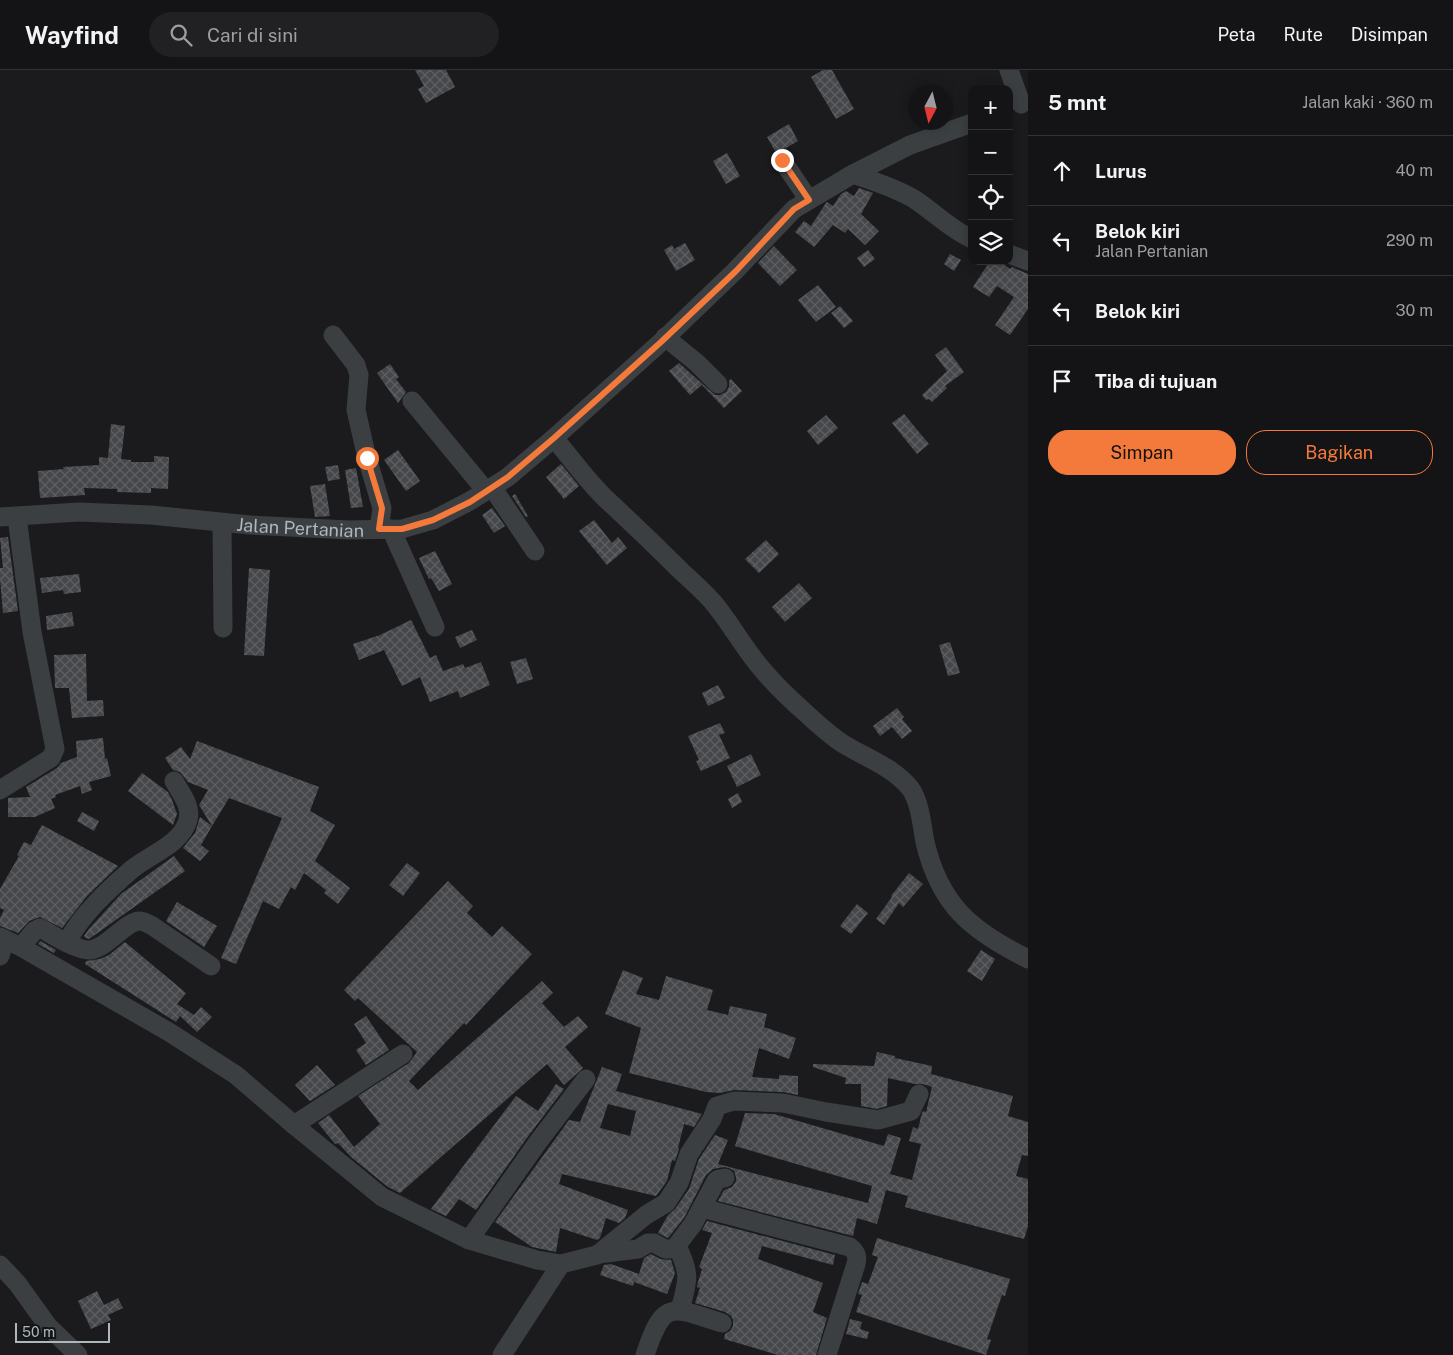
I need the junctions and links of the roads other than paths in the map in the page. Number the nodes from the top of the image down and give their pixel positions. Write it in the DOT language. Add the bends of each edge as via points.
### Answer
graph roads {
  1 [pos="1009,70"];
  2 [pos="1019,105"];
  3 [pos="968,124"];
  4 [pos="782,160"];
  5 [pos="853,174"];
  6 [pos="809,200"];
  7 [pos="968,237"];
  8 [pos="1013,255"];
  9 [pos="1028,261"];
  10 [pos="333,335"];
  11 [pos="666,337"];
  12 [pos="718,384"];
  13 [pos="412,402"];
  14 [pos="554,438"];
  15 [pos="489,489"];
  16 [pos="9,517"];
  17 [pos="222,523"];
  18 [pos="385,529"];
  19 [pos="535,551"];
  20 [pos="223,628"];
  21 [pos="435,628"];
  22 [pos="174,781"];
  23 [pos="0,790"];
  24 [pos="67,942"];
  25 [pos="6,945"];
  26 [pos="1028,959"];
  27 [pos="210,966"];
  28 [pos="403,1054"];
  29 [pos="586,1080"];
  30 [pos="919,1094"];
  31 [pos="294,1125"];
  32 [pos="725,1178"];
  33 [pos="702,1208"];
  34 [pos="469,1240"];
  35 [pos="677,1246"];
  36 [pos="596,1254"];
  37 [pos="561,1264"];
  38 [pos="0,1266"];
  39 [pos="680,1310"];
  40 [pos="722,1323"];
  41 [pos="78,1355"];
  42 [pos="502,1355"];
  43 [pos="645,1355"];
  44 [pos="827,1355"];
  1 -- 2 [label="street"];
  3 -- 5 [label="street, Jalan Pertanian" via="910,145"];
  4 -- 6 [label="street"];
  5 -- 6 [label="street, Jalan Pertanian"];
  5 -- 7 [label="street" via="913,198"];
  6 -- 11 [label="street, Jalan Pertanian" via="794,209 736,271"];
  8 -- 9 [label="street"];
  10 -- 18 [label="street" via="356,365 359,375 356,410"];
  11 -- 12 [label="street"];
  11 -- 14 [label="street, Jalan Pertanian"];
  13 -- 15 [label="street"];
  14 -- 15 [label="street, Jalan Pertanian"];
  14 -- 26 [label="street" via="604,498 711,600 761,668 783,691 843,744 879,763 910,789 918,804 929,859 955,907 970,924 998,944"];
  15 -- 18 [label="street, Jalan Pertanian" via="433,520 402,529"];
  15 -- 19 [label="street"];
  16 -- 17 [label="street, Jalan Pertanian" via="79,512 151,515"];
  16 -- 23 [label="street" via="55,749 51,758"];
  17 -- 18 [label="street, Jalan Pertanian"];
  17 -- 20 [label="street"];
  18 -- 21 [label="street"];
  22 -- 24 [label="street" via="188,805 188,820 178,838 132,869 76,926"];
  24 -- 25 [label="street" via="40,928"];
  24 -- 27 [label="street" via="87,950 93,949 141,921"];
  25 -- 31 [label="street" via="169,1032 236,1075"];
  28 -- 31 [label="street"];
  29 -- 34 [label="street"];
  30 -- 36 [label="street" via="911,1112 878,1120 783,1102 734,1101 717,1106 666,1203"];
  31 -- 34 [label="street" via="382,1197"];
  32 -- 33 [label="street" via="716,1181"];
  33 -- 35 [label="street"];
  33 -- 44 [label="street" via="850,1247 854,1251 858,1256 856,1264"];
  34 -- 37 [label="street"];
  35 -- 36 [label="street" via="670,1250 648,1243 638,1249"];
  35 -- 39 [label="street" via="688,1281"];
  36 -- 37 [label="street"];
  37 -- 42 [label="street"];
  38 -- 41 [label="street" via="17,1283 48,1326"];
  39 -- 40 [label="street"];
  39 -- 43 [label="street" via="672,1310 663,1316 653,1330"];
}
